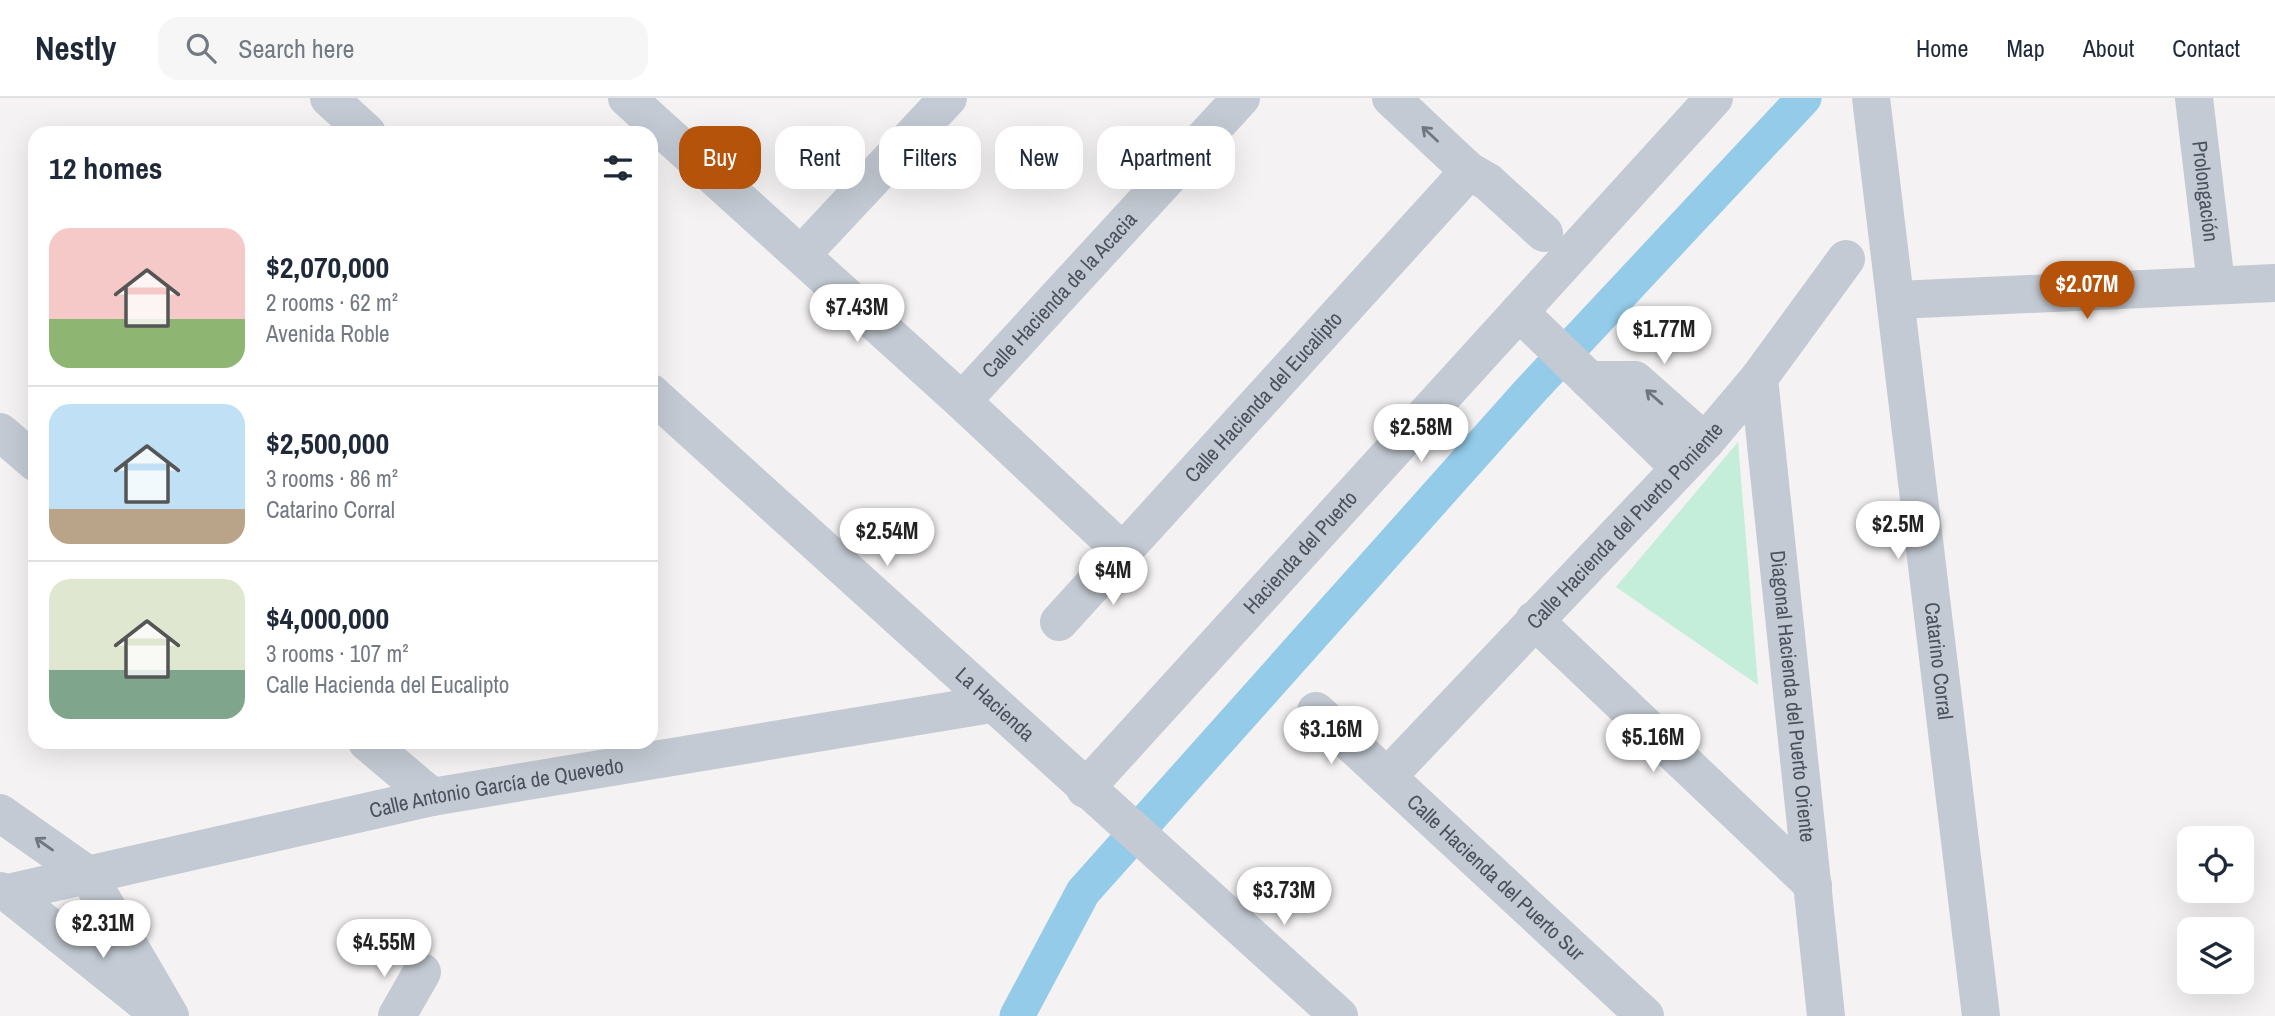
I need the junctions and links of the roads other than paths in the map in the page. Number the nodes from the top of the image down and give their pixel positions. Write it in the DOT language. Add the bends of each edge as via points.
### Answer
graph roads {
  1 [pos="328,98"];
  2 [pos="948,98"];
  3 [pos="1241,98"];
  4 [pos="1391,98"];
  5 [pos="1714,98"];
  6 [pos="1871,98"];
  7 [pos="2193,98"];
  8 [pos="638,102"];
  9 [pos="359,126"];
  10 [pos="1469,171"];
  11 [pos="1544,233"];
  12 [pos="802,254"];
  13 [pos="1846,259"];
  14 [pos="2275,283"];
  15 [pos="2216,284"];
  16 [pos="1897,300"];
  17 [pos="1519,312"];
  18 [pos="1759,378"];
  19 [pos="658,399"];
  20 [pos="962,401"];
  21 [pos="0,432"];
  22 [pos="1693,455"];
  23 [pos="28,456"];
  24 [pos="1123,552"];
  25 [pos="1534,620"];
  26 [pos="1059,622"];
  27 [pos="991,704"];
  28 [pos="1316,711"];
  29 [pos="375,749"];
  30 [pos="1387,777"];
  31 [pos="1086,790"];
  32 [pos="432,797"];
  33 [pos="0,813"];
  34 [pos="88,875"];
  35 [pos="1813,886"];
  36 [pos="4,892"];
  37 [pos="422,972"];
  38 [pos="1330,1013"];
  39 [pos="161,1016"];
  40 [pos="170,1016"];
  41 [pos="397,1016"];
  42 [pos="1645,1016"];
  43 [pos="1826,1016"];
  44 [pos="1981,1016"];
  1 -- 9 [label="street"];
  2 -- 12 [label="street"];
  3 -- 20 [label="street, Calle Hacienda de la Acacia"];
  10 -- 4 [label="street, one-way"];
  5 -- 17 [label="street, Hacienda del Puerto"];
  6 -- 16 [label="street, Catarino Corral"];
  7 -- 15 [label="street, Prolongación"];
  8 -- 12 [label="street"];
  10 -- 11 [label="street" via="1488,182"];
  10 -- 24 [label="street, Calle Hacienda del Eucalipto"];
  12 -- 20 [label="street"];
  13 -- 18 [label="street, Calle Hacienda del Puerto Poniente"];
  14 -- 15 [label="street"];
  15 -- 16 [label="street"];
  16 -- 44 [label="street, Catarino Corral"];
  17 -- 22 [label="street" via="1589,380 1635,380"];
  17 -- 31 [label="street, Hacienda del Puerto"];
  18 -- 22 [label="street, Calle Hacienda del Puerto Poniente"];
  18 -- 35 [label="street, Diagonal Hacienda del Puerto Oriente"];
  19 -- 27 [label="street, La Hacienda"];
  20 -- 24 [label="street"];
  21 -- 23 [label="street"];
  22 -- 25 [label="street, Calle Hacienda del Puerto Poniente"];
  24 -- 26 [label="street, Calle Hacienda del Eucalipto"];
  25 -- 30 [label="street, Calle Hacienda del Puerto Poniente"];
  25 -- 35 [label="street"];
  27 -- 31 [label="street, La Hacienda"];
  27 -- 32 [label="street, Calle Antonio García de Quevedo"];
  28 -- 30 [label="street, Calle Hacienda del Puerto Sur"];
  29 -- 32 [label="street"];
  30 -- 42 [label="street, Calle Hacienda del Puerto Sur"];
  31 -- 38 [label="street, La Hacienda"];
  32 -- 34 [label="street, Calle Antonio García de Quevedo"];
  34 -- 33 [label="street, one-way"];
  34 -- 36 [label="street, Calle Antonio García de Quevedo"];
  34 -- 40 [label="street"];
  35 -- 43 [label="street, Diagonal Hacienda del Puerto Oriente"];
  36 -- 39 [label="street"];
  37 -- 41 [label="street"];
}
